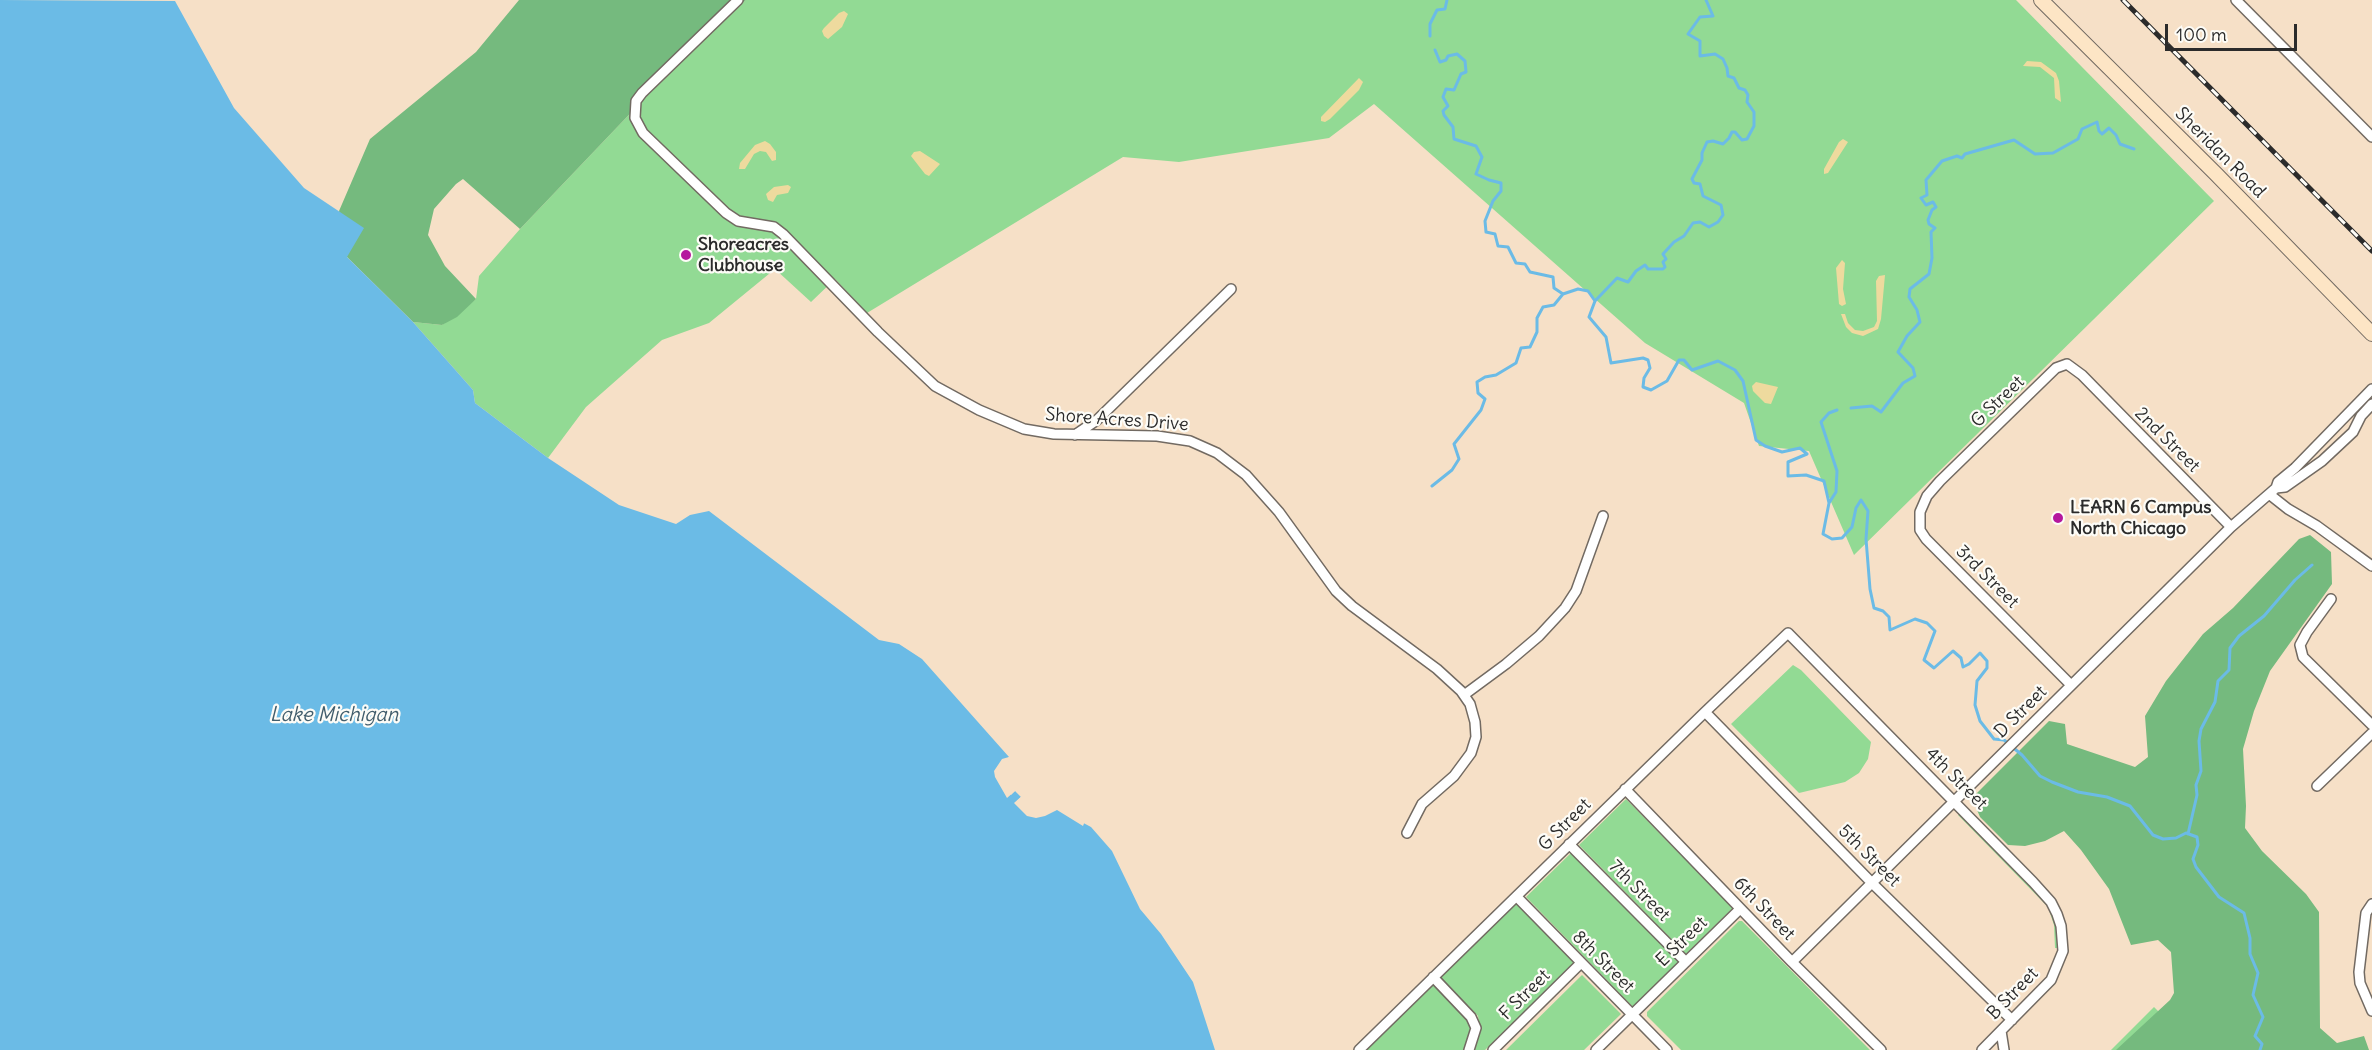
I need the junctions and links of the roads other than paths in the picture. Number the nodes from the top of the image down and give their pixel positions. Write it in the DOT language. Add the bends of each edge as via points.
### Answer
graph roads {
  1 [pos="738,0"];
  2 [pos="2041,0"];
  3 [pos="2236,0"];
  4 [pos="2372,137"];
  5 [pos="1232,289"];
  6 [pos="2372,334"];
  7 [pos="2082,375"];
  8 [pos="2372,389"];
  9 [pos="2372,404"];
  10 [pos="1075,435"];
  11 [pos="1940,481"];
  12 [pos="2273,491"];
  13 [pos="1603,516"];
  14 [pos="2231,527"];
  15 [pos="2372,566"];
  16 [pos="2331,599"];
  17 [pos="1796,641"];
  18 [pos="2071,685"];
  19 [pos="1464,695"];
  20 [pos="1705,712"];
  21 [pos="2372,725"];
  22 [pos="2372,733"];
  23 [pos="2317,786"];
  24 [pos="1625,789"];
  25 [pos="1954,801"];
  26 [pos="1407,833"];
  27 [pos="1569,844"];
  28 [pos="1872,883"];
  29 [pos="1516,897"];
  30 [pos="2372,904"];
  31 [pos="1740,909"];
  32 [pos="2061,956"];
  33 [pos="1686,962"];
  34 [pos="1792,962"];
  35 [pos="1581,963"];
  36 [pos="1433,977"];
  37 [pos="2372,1011"];
  38 [pos="1632,1014"];
  39 [pos="2012,1020"];
  40 [pos="2001,1031"];
  41 [pos="1359,1050"];
  42 [pos="1469,1050"];
  43 [pos="1493,1050"];
  44 [pos="1596,1050"];
  45 [pos="1667,1050"];
  46 [pos="1881,1050"];
  47 [pos="1982,1050"];
  48 [pos="2004,1050"];
  1 -- 10 [label="street, Shore Acres Drive" via="636,101 635,118 643,133 726,213 738,221 774,227 783,234 935,386 1024,429"];
  2 -- 6 [label="main road, Sheridan Road"];
  3 -- 4 [label="street"];
  5 -- 10 [label="street" via="1097,420"];
  7 -- 11 [label="street, G Street" via="2067,364 2056,368"];
  7 -- 14 [label="street, 2nd Street"];
  8 -- 12 [label="street, D Street"];
  9 -- 12 [label="street, D Street" via="2353,432 2322,461"];
  10 -- 19 [label="street, Shore Acres Drive" via="1176,438 1203,445 1232,463 1264,495 1336,591 1437,669"];
  11 -- 18 [label="street, 3rd Street" via="1920,512 1920,530"];
  12 -- 14 [label="street, D Street"];
  12 -- 15 [label="street" via="2288,509"];
  13 -- 19 [label="street" via="1576,591 1565,608 1539,636"];
  14 -- 18 [label="street, D Street"];
  16 -- 21 [label="street" via="2300,645 2303,657"];
  17 -- 20 [label="street, G Street" via="1788,633"];
  17 -- 25 [label="street, 4th Street"];
  18 -- 25 [label="street, D Street"];
  19 -- 26 [label="street, Shore Acres Drive" via="1475,722 1472,753 1454,776 1422,804"];
  20 -- 24 [label="street, G Street"];
  20 -- 28 [label="street, 5th Street"];
  22 -- 23 [label="street"];
  24 -- 27 [label="street, G Street"];
  24 -- 31 [label="street, 6th Street"];
  25 -- 28 [label="street, D Street"];
  25 -- 32 [label="street, 4th Street" via="2050,902 2061,926"];
  27 -- 29 [label="street, G Street"];
  27 -- 33 [label="street, 7th Street"];
  28 -- 34 [label="street, D Street"];
  28 -- 39 [label="street, 5th Street"];
  29 -- 35 [label="street, 8th Street"];
  29 -- 36 [label="street, G Street"];
  30 -- 37 [label="street" via="2366,913 2359,972"];
  31 -- 33 [label="street, E Street"];
  31 -- 34 [label="street, 6th Street"];
  32 -- 39 [label="street, B Street" via="2051,980"];
  33 -- 38 [label="street, E Street"];
  34 -- 46 [label="street, 6th Street"];
  35 -- 38 [label="street, 8th Street"];
  35 -- 43 [label="street, F Street"];
  36 -- 41 [label="street, G Street"];
  36 -- 42 [label="street" via="1471,1017 1476,1028"];
  38 -- 44 [label="street, E Street"];
  38 -- 45 [label="street, 8th Street"];
  39 -- 40 [label="street, B Street"];
  40 -- 47 [label="street, B Street"];
  40 -- 48 [label="street"];
}
